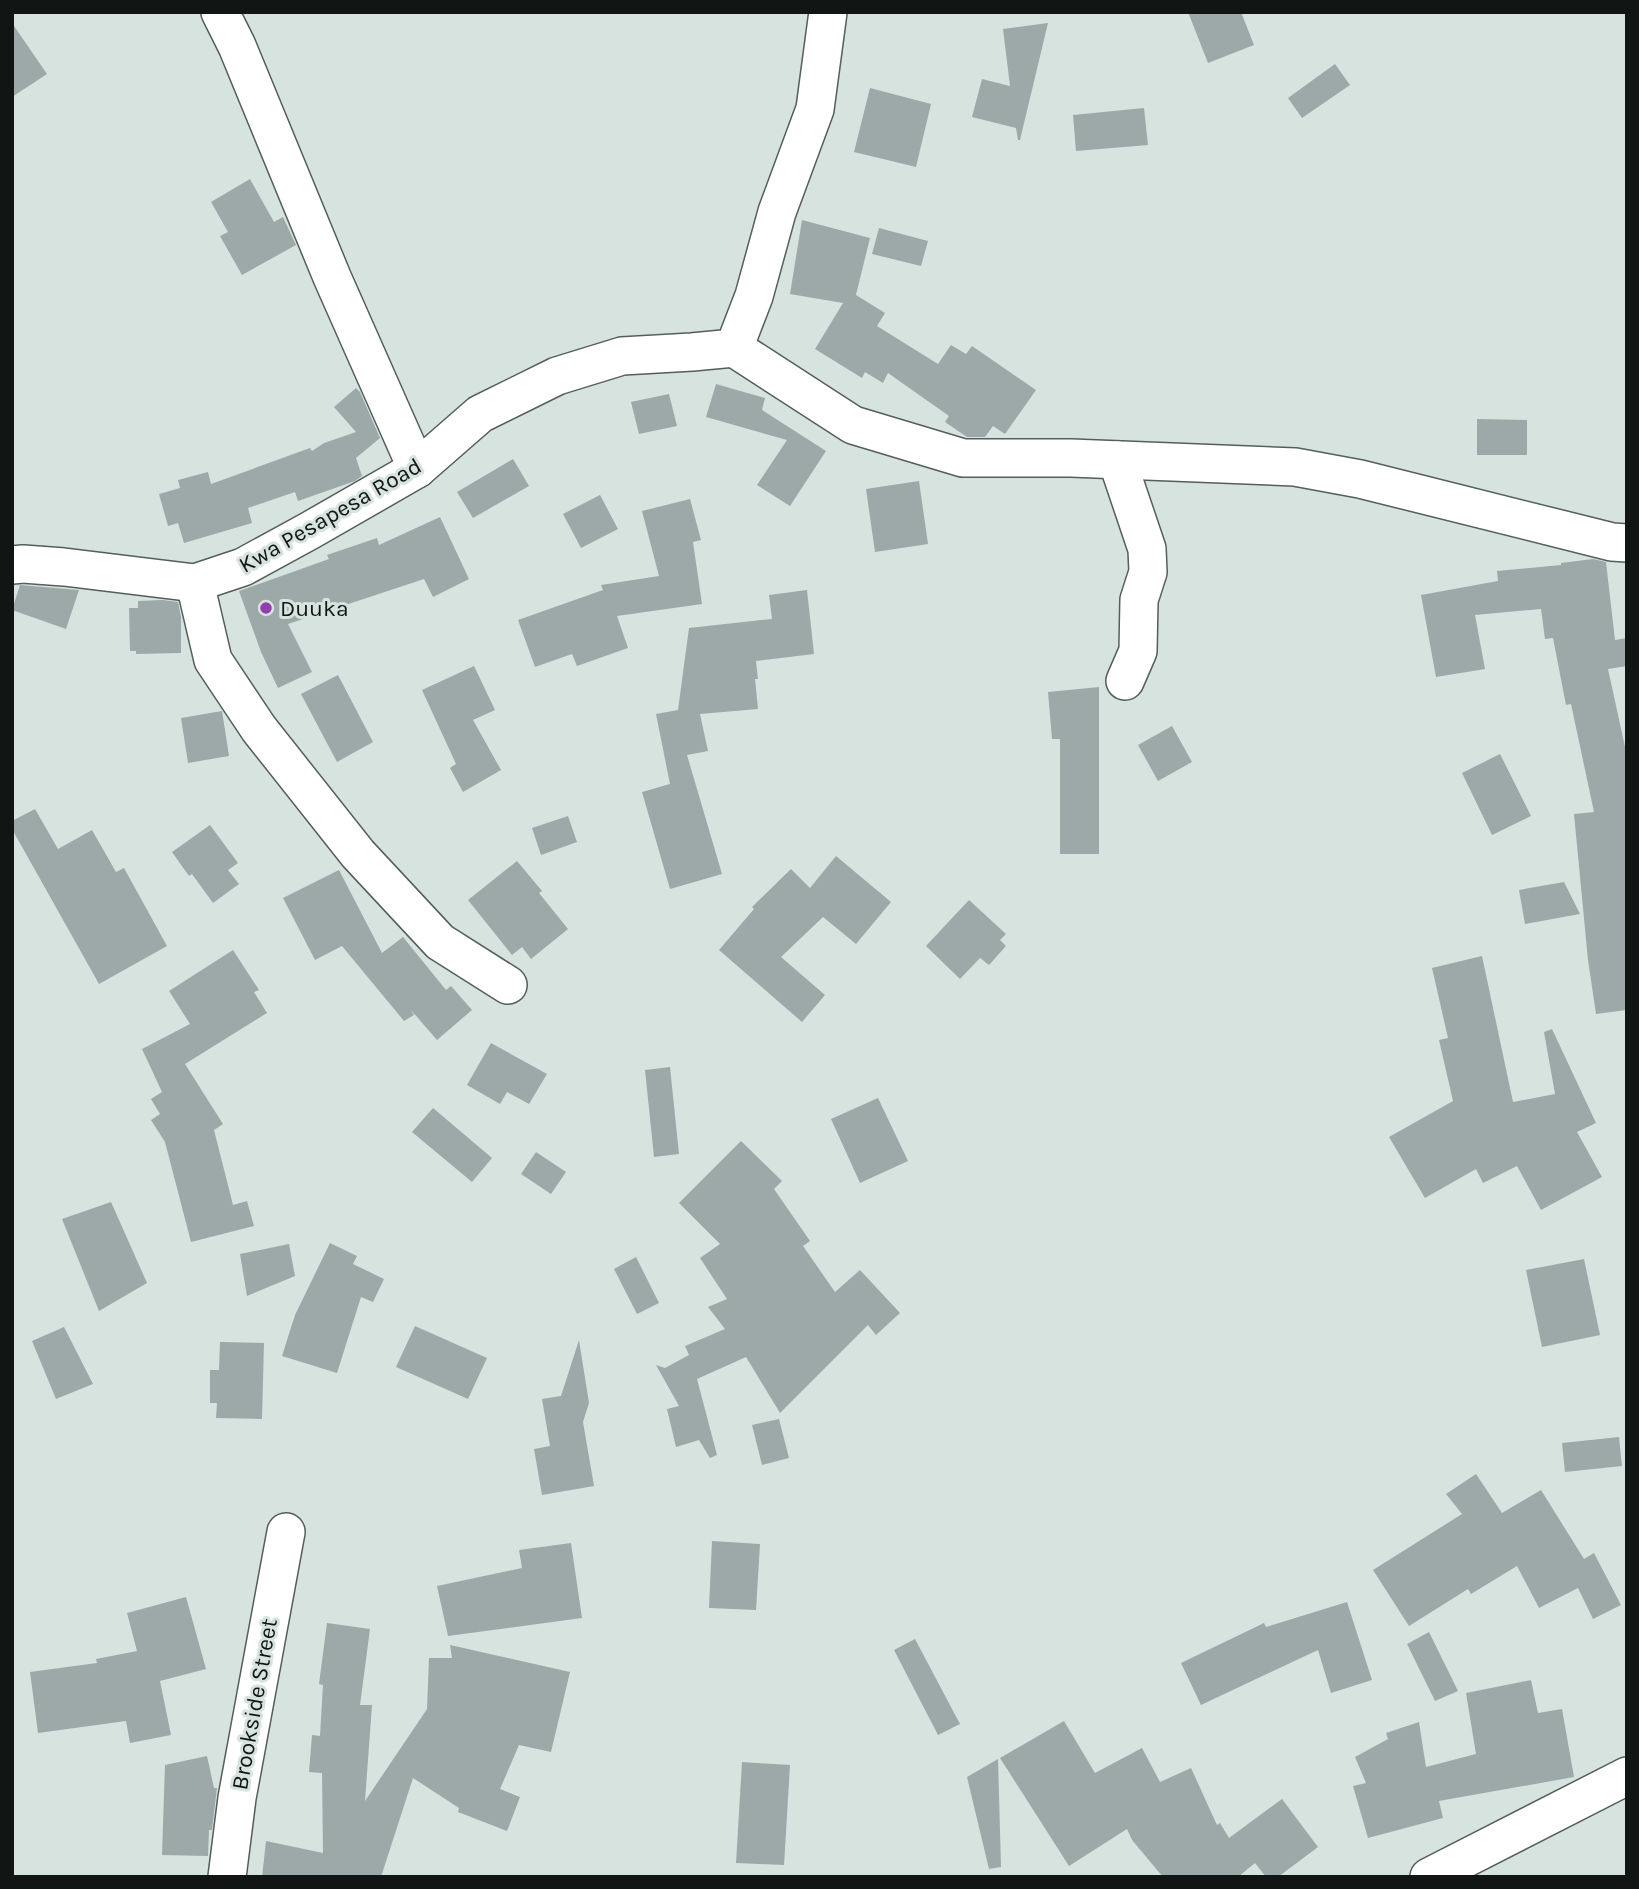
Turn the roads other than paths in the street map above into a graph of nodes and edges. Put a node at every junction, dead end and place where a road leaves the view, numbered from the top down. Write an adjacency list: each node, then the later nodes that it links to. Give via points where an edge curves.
1 (220, 12): 5 (street)
2 (828, 12): 3 (street, via 815,109)
3 (734, 348): 4 (street, via 853,425 939,451 963,458); 5 (street, Kwa Pesapesa Road, via 622,356 557,376 480,414)
4 (1117, 460): 6 (street, via 1295,467); 9 (street, via 1147,549 1148,572 1139,600 1138,651)
5 (417, 469): 8 (street, Kwa Pesapesa Road, via 243,567)
6 (1627, 543)
7 (12, 565): 8 (street, Kwa Pesapesa Road)
8 (195, 583): 10 (street, via 213,660 259,729 358,854 440,942)
9 (1125, 681)
10 (508, 985)
11 (286, 1532): 13 (street, Brookside Street)
12 (1627, 1776): 14 (street)
13 (227, 1877)
14 (1429, 1877)

